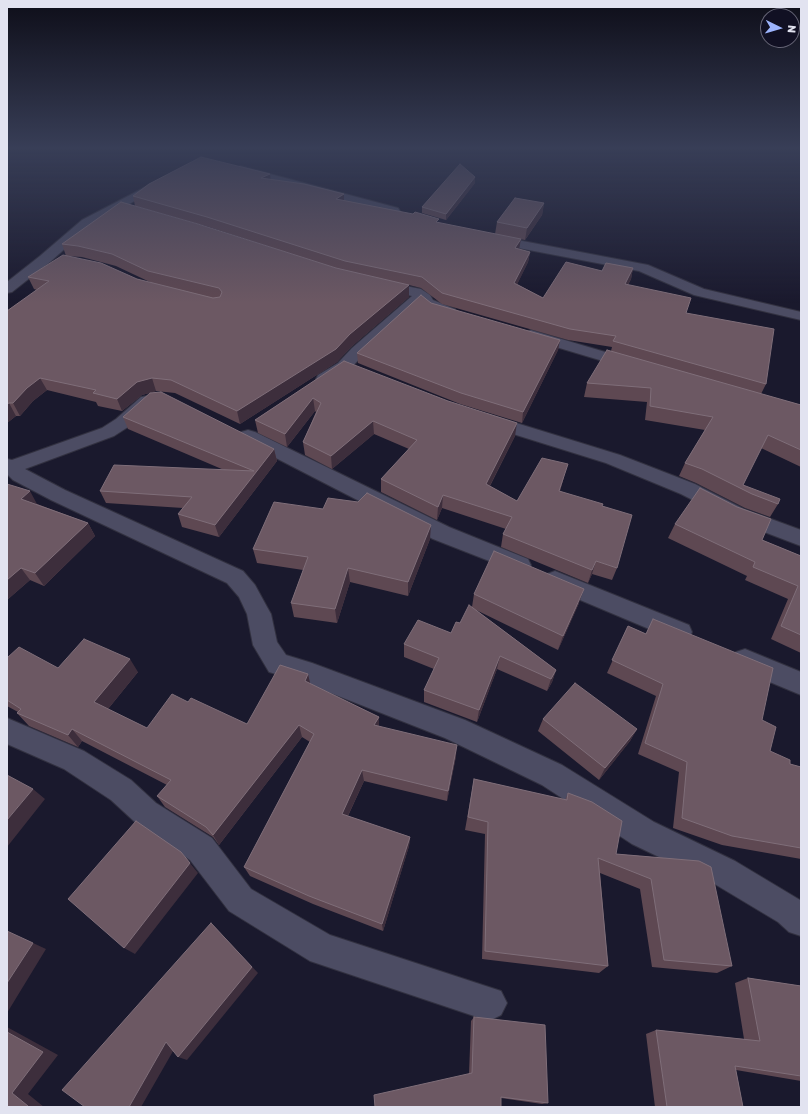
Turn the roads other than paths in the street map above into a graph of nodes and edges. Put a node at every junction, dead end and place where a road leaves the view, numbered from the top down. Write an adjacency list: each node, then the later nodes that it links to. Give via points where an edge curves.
1 (131, 199): 3 (street)
2 (346, 199): 5 (street)
3 (118, 206): 4 (street); 7 (street, via 86,223)
4 (140, 212)
5 (407, 215)
6 (478, 235): 13 (street, via 643,268 699,292)
7 (45, 259): 8 (street); 10 (street)
8 (66, 261)
9 (366, 282): 11 (street)
10 (7, 289)
11 (421, 295): 12 (street, via 436,308); 16 (street, via 358,351 351,369)
12 (466, 316)
13 (801, 316)
14 (520, 332): 15 (street)
15 (647, 368)
16 (312, 387)
17 (163, 398): 20 (street, via 148,400 108,432)
18 (469, 414): 21 (street, via 613,460 688,489 737,514)
19 (242, 428): 22 (street, via 441,533)
20 (9, 466): 26 (street, via 20,475 58,495 235,577 247,591 259,614 265,645 278,664 303,671 455,729 552,775 644,833 724,872)
21 (801, 538)
22 (696, 639)
23 (725, 651): 24 (street)
24 (801, 684)
25 (7, 731): 27 (street, via 74,760 121,790 146,813 201,849 240,900 322,949)
26 (801, 920)
27 (489, 1003)

